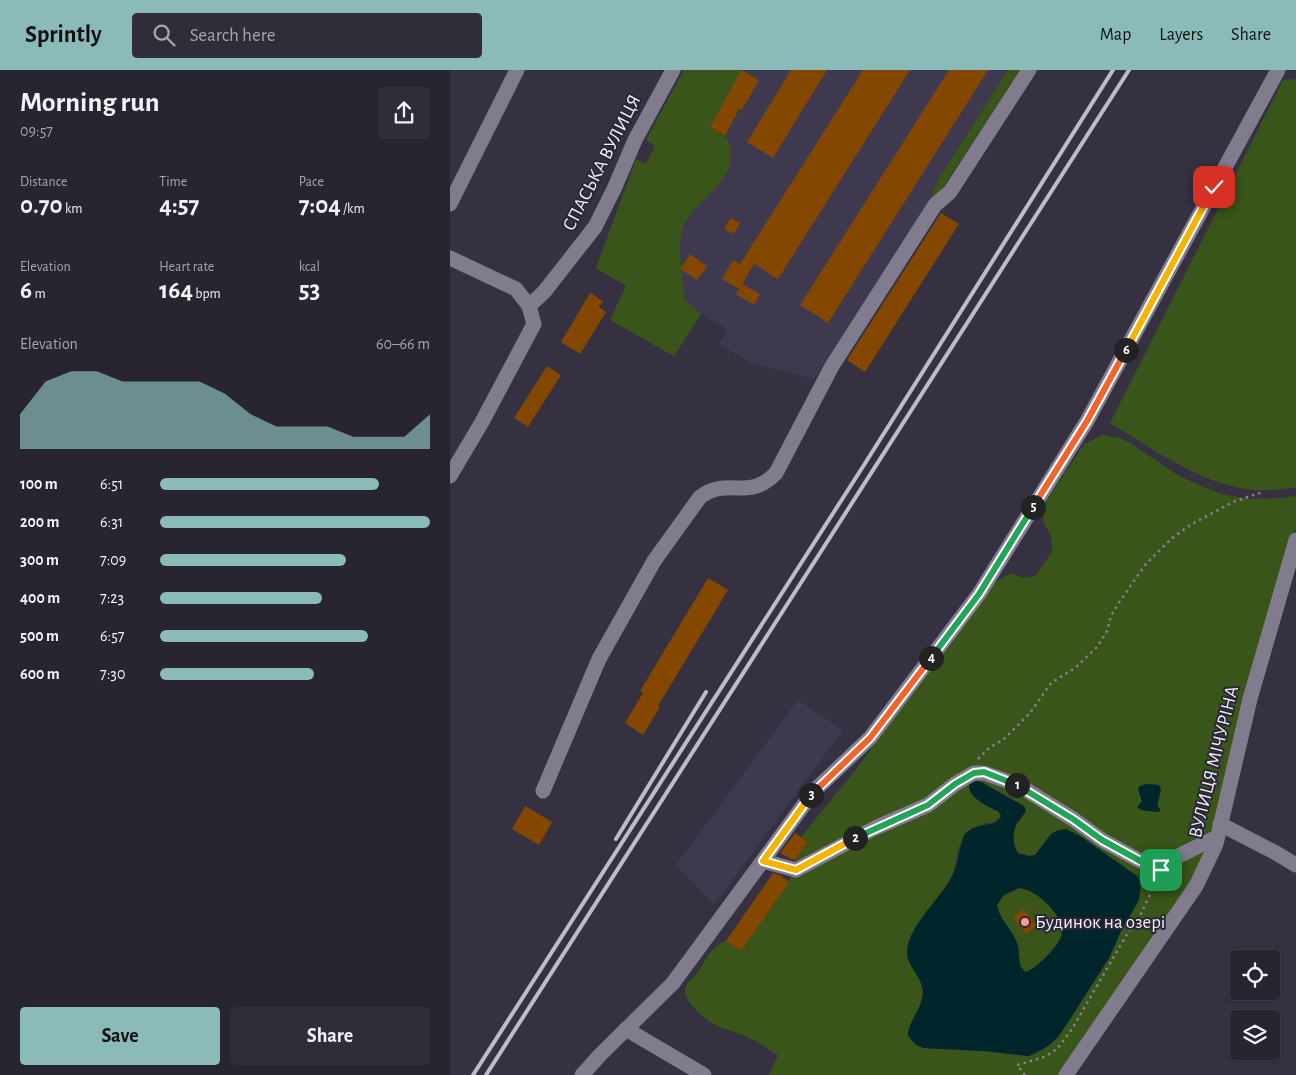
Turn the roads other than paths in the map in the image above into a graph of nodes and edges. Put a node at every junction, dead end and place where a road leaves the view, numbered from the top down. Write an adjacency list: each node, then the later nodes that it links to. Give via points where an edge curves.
1 (517, 70): 5 (street)
2 (673, 70): 7 (street, СПАСЬКА ВУЛИЦЯ, via 635,140 595,227 544,292)
3 (1029, 70): 10 (street, via 950,192 935,204 838,358 776,473 752,488 709,490 700,497 654,561 599,659)
4 (1278, 70): 12 (street, via 1087,421 979,594 870,738 814,791)
5 (450, 204)
6 (450, 258): 7 (street, via 516,289)
7 (529, 306): 8 (street, via 534,324)
8 (450, 476)
9 (1296, 540): 11 (street, ВУЛИЦЯ МІЧУРІНА, via 1250,699)
10 (543, 791)
11 (1219, 831): 12 (street, via 1158,866 1144,863 1018,786 984,772 974,773 928,805 875,828 796,870); 13 (street, via 1276,852); 17 (street, ВУЛИЦЯ МІЧУРІНА, via 1196,886)
12 (763, 861): 14 (street, via 672,983)
13 (1296, 865)
14 (626, 1029): 15 (street); 16 (street)
15 (582, 1075)
16 (704, 1075)
17 (1066, 1075)

